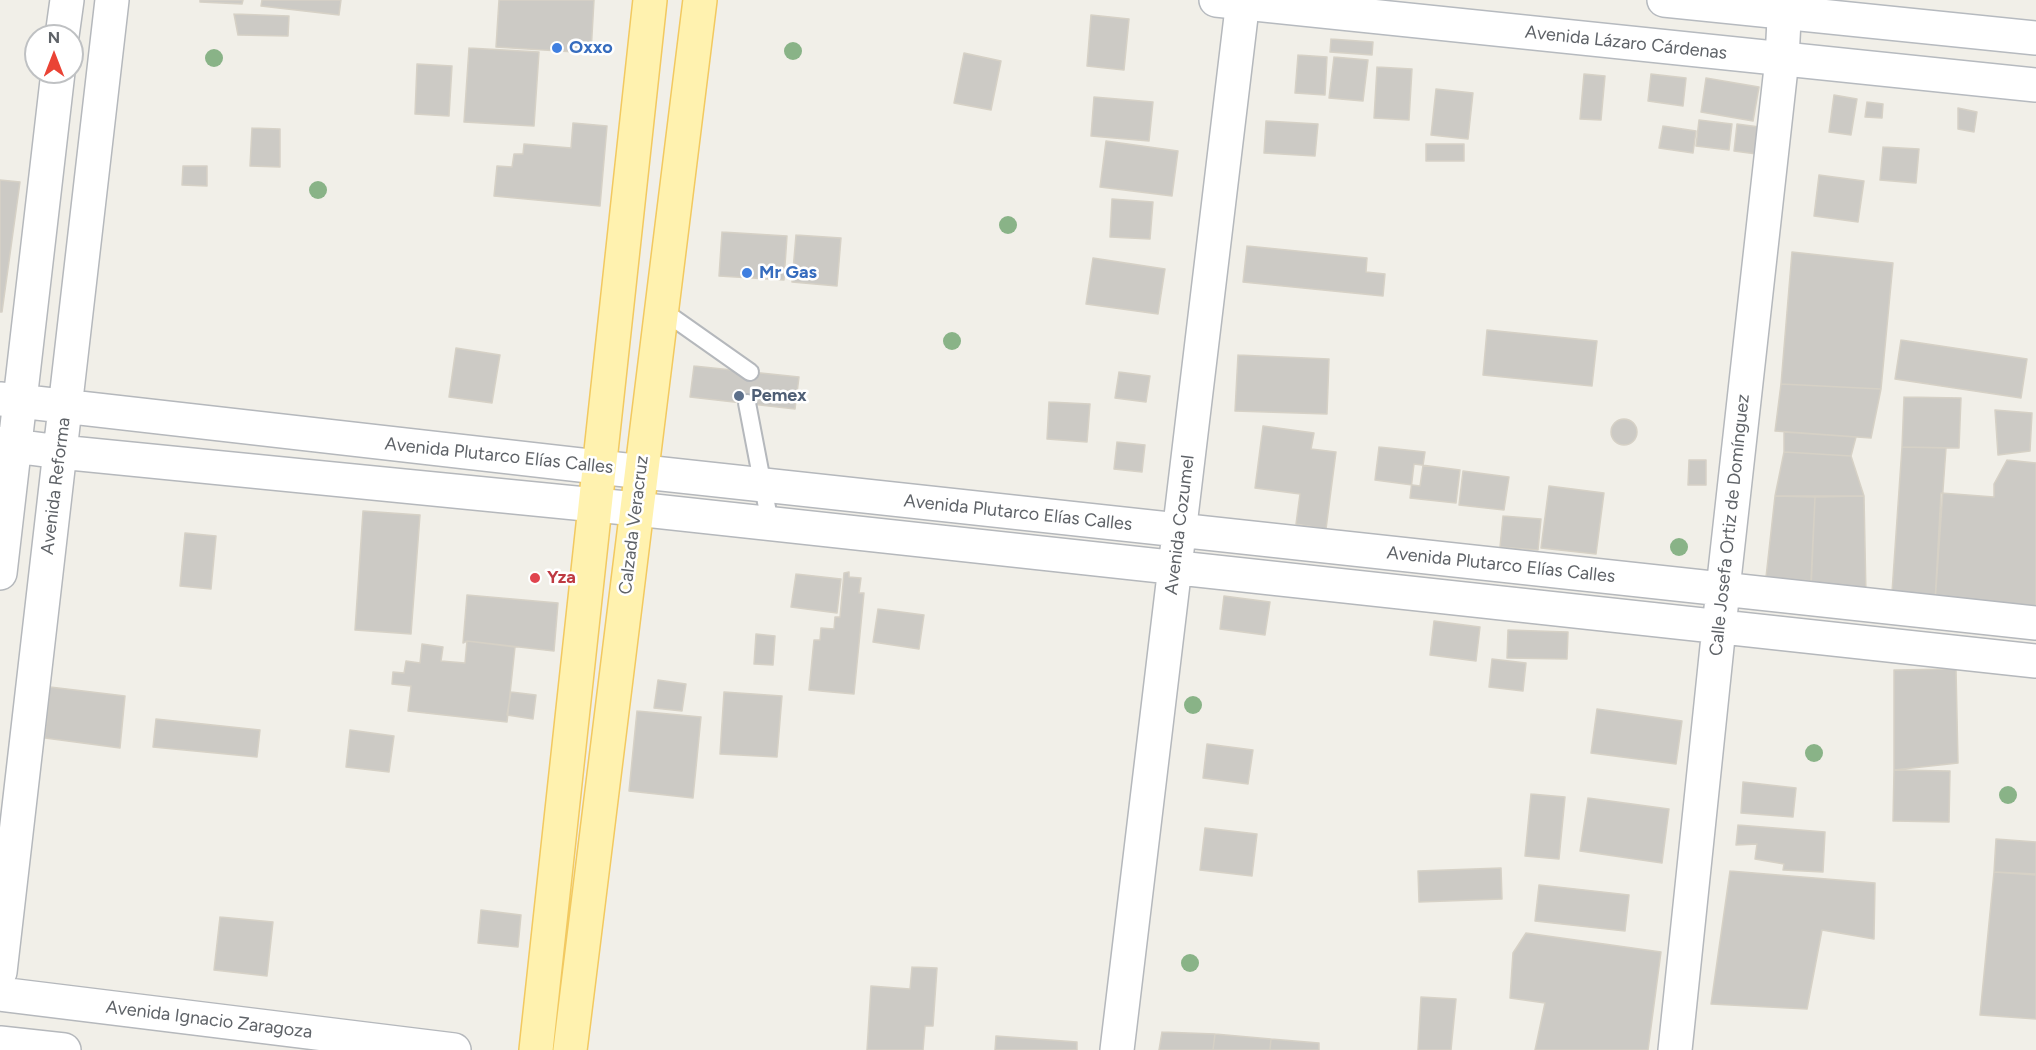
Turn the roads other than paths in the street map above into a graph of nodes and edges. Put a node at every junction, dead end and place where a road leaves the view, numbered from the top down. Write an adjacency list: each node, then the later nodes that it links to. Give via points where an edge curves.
1 (66, 0): 8 (street)
2 (112, 0): 17 (street, Avenida Reforma)
3 (650, 0): 20 (main road)
4 (700, 0): 13 (main road, Calzada Veracruz)
5 (1664, 0): 7 (street)
6 (1234, 1): 10 (street, Avenida Lázaro Cárdenas); 26 (street, Avenida Cozumel)
7 (1784, 6): 9 (street); 10 (street, Calle Josefa Ortiz de Domínguez)
8 (63, 24)
9 (2036, 38)
10 (1782, 59): 12 (street, Avenida Lázaro Cárdenas); 29 (street, Calle Josefa Ortiz de Domínguez)
11 (56, 84): 15 (street)
12 (2036, 86)
13 (662, 310): 14 (lane); 21 (main road, Calzada Veracruz)
14 (750, 372)
15 (10, 400): 17 (street, Avenida Plutarco Elías Calles); 18 (street)
16 (747, 403): 22 (lane)
17 (65, 407): 19 (street, Avenida Reforma); 20 (street, Avenida Plutarco Elías Calles)
18 (7, 445): 19 (street, Avenida Plutarco Elías Calles); 28 (street)
19 (60, 452): 23 (street, Avenida Plutarco Elías Calles); 33 (street, Avenida Reforma)
20 (598, 467): 21 (street, Avenida Plutarco Elías Calles); 23 (main road)
21 (640, 472): 22 (street, Avenida Plutarco Elías Calles); 24 (main road, Calzada Veracruz)
22 (761, 484): 25 (lane); 26 (street, Avenida Plutarco Elías Calles)
23 (594, 505): 24 (street, Avenida Plutarco Elías Calles); 38 (main road)
24 (636, 509): 25 (street, Avenida Plutarco Elías Calles); 39 (main road, Calzada Veracruz)
25 (770, 523): 27 (street, Avenida Plutarco Elías Calles)
26 (1180, 530): 27 (street, Avenida Cozumel); 29 (street, Avenida Plutarco Elías Calles)
27 (1175, 567): 31 (street, Avenida Plutarco Elías Calles); 40 (street, Avenida Cozumel)
28 (0, 573)
29 (1723, 589): 30 (street, Avenida Plutarco Elías Calles); 31 (street, Calle Josefa Ortiz de Domínguez)
30 (2036, 623)
31 (1719, 626): 32 (street, Avenida Plutarco Elías Calles); 41 (street, Calle Josefa Ortiz de Domínguez)
32 (2036, 661)
33 (0, 972)
34 (0, 994): 37 (street, Avenida Ignacio Zaragoza)
35 (0, 1043): 36 (street)
36 (64, 1050)
37 (454, 1050)
38 (536, 1050)
39 (570, 1050)
40 (1118, 1050)
41 (1675, 1050)

